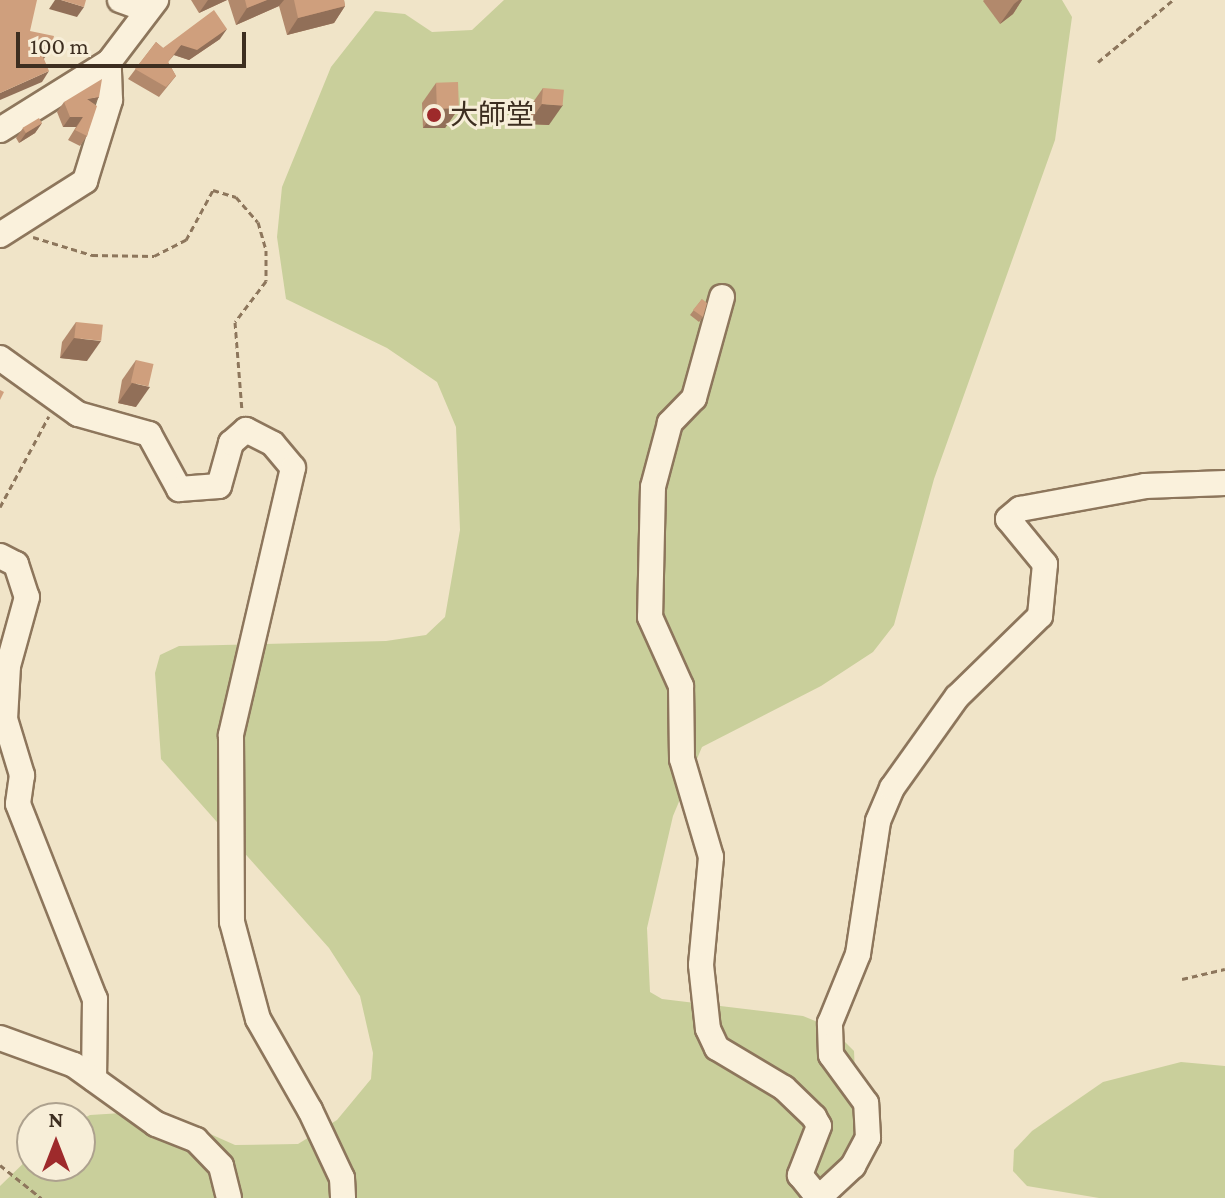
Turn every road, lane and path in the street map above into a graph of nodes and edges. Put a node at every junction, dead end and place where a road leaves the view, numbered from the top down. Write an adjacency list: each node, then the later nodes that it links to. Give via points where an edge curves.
1 (120, 0): 3 (street)
2 (1173, 0): 5 (path)
3 (151, 5): 4 (street, via 128,44)
4 (109, 62): 6 (street); 8 (street, via 112,92 85,181)
5 (1098, 62)
6 (0, 130)
7 (25, 233): 12 (path, via 92,255 154,256 179,248 213,190 236,197 258,222 266,250 266,281 235,322 235,385)
8 (0, 235)
9 (722, 297): 13 (street, via 694,398 670,423 653,487 650,617 681,686 682,759 711,857 701,965 708,1029 717,1048 784,1088 814,1117 819,1126 800,1175 814,1192 824,1193 853,1166 868,1138 866,1103 837,1066 830,1031 858,954 878,821 892,788 957,697 1040,616 1045,564 1008,519 1020,509 1145,486)
10 (0, 358): 11 (street)
11 (55, 402): 12 (street, via 100,424 149,434 173,484 187,491 219,486 231,443); 14 (path)
12 (246, 430): 24 (street, via 289,461 294,485 232,729 233,929 258,1019 310,1110 342,1178)
13 (1225, 483)
14 (0, 507)
15 (0, 556): 16 (street, via 16,564 27,597 8,666 5,719 22,775)
16 (9, 807): 20 (street, via 95,999)
17 (1225, 969): 18 (path)
18 (1182, 979)
19 (0, 1038): 20 (street)
20 (94, 1079): 23 (street, via 212,1154)
21 (0, 1165): 22 (path)
22 (41, 1198)
23 (229, 1198)
24 (343, 1198)

